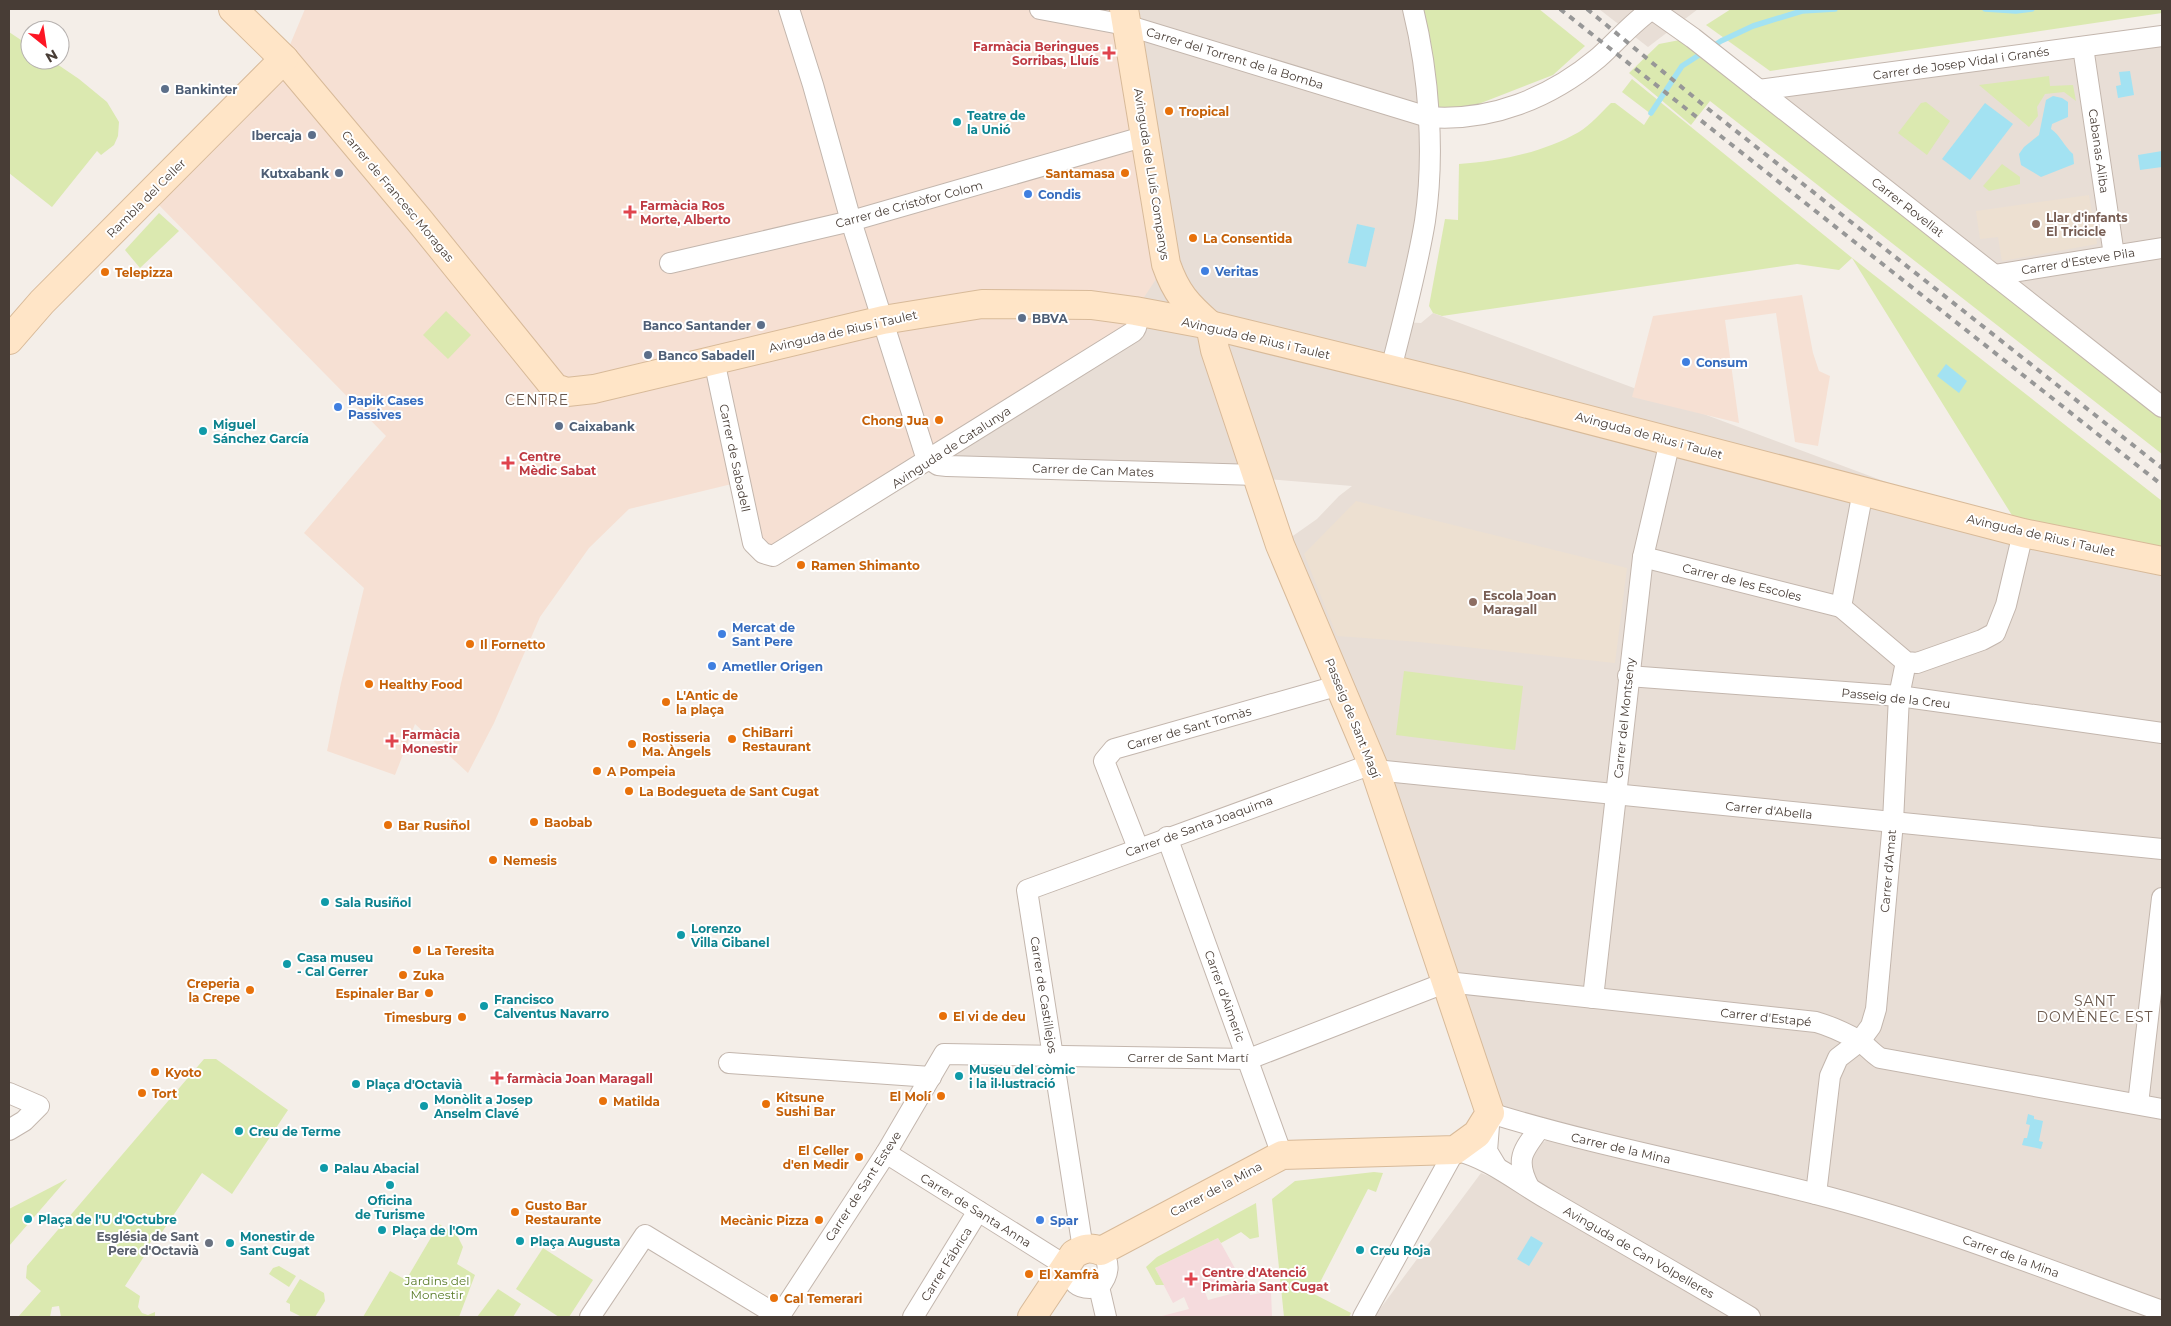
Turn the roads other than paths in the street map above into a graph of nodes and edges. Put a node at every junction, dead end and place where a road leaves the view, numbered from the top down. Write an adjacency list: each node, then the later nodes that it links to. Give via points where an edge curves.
1 (233, 9): 9 (street, Carrer de Francesc Moragas)
2 (789, 9): 13 (street)
3 (1040, 9): 6 (street, Carrer del Torrent de la Bomba)
4 (1413, 9): 11 (street)
5 (1652, 9): 10 (street, Carrer Rovellat); 11 (street, Carrer del Torrent de la Bomba, via 1560,87 1516,106 1480,116)
6 (1125, 17): 11 (street, Carrer del Torrent de la Bomba); 12 (street, Avinguda de Lluís Companys)
7 (2162, 36): 8 (street, Carrer de Josep Vidal i Granés)
8 (2083, 47): 10 (street, Carrer de Josep Vidal i Granés); 15 (street, Cabanas Aliba)
9 (284, 59): 22 (street, Rambla del Celler, via 42,302); 25 (street, Carrer de Francesc Moragas)
10 (1759, 90): 18 (street, Carrer Rovellat)
11 (1428, 117): 24 (street, via 1428,183 1424,221)
12 (1146, 136): 13 (street, Carrer de Cristòfor Colom); 17 (street, Avinguda de Lluís Companys)
13 (851, 220): 16 (street, Carrer de Cristòfor Colom); 20 (street)
14 (2162, 248): 15 (street, Carrer d'Esteve Pila)
15 (2114, 254): 18 (street, Carrer d'Esteve Pila)
16 (670, 263)
17 (1166, 264): 19 (street, via 1165,284); 21 (street, Avinguda de Lluís Companys, via 1183,300)
18 (1994, 275): 26 (street, Carrer Rovellat)
19 (1141, 318): 20 (street, Avinguda de Rius i Taulet, via 1091,305 1009,303 982,304); 21 (street, Avinguda de Rius i Taulet); 28 (street, Avinguda de Catalunya)
20 (883, 320): 23 (street, Avinguda de Rius i Taulet); 28 (street, via 926,457)
21 (1210, 326): 24 (street, Avinguda de Rius i Taulet); 29 (street, Passeig de Sant Magí)
22 (9, 340)
23 (714, 360): 25 (street, Avinguda de Rius i Taulet, via 594,389 567,392); 32 (street, Carrer de Sabadell, via 753,543)
24 (1390, 369): 27 (street, Avinguda de Rius i Taulet)
25 (556, 388)
26 (2162, 407)
27 (1670, 441): 30 (street, Avinguda de Rius i Taulet); 33 (street, Carrer del Montseny)
28 (930, 460): 29 (street, Carrer de Can Mates, via 947,466); 32 (street, Avinguda de Catalunya, via 786,551 773,556)
29 (1257, 475): 38 (street, Passeig de Sant Magí, via 1280,545)
30 (1863, 491): 31 (street, Avinguda de Rius i Taulet); 35 (street)
31 (2023, 533): 34 (street, Avinguda de Rius i Taulet); 36 (street, via 2006,605 1995,633)
32 (763, 553)
33 (1643, 557): 35 (street, Carrer de les Escoles); 37 (street, Carrer del Montseny)
34 (2162, 561)
35 (1841, 606): 36 (street)
36 (1912, 662): 39 (street, Carrer d'Amat)
37 (1628, 676): 39 (street, Passeig de la Creu); 42 (street, Carrer del Montseny)
38 (1340, 685): 41 (street, Passeig de Sant Magí); 45 (street, Carrer de Sant Tomàs, via 1114,749 1104,761)
39 (1907, 697): 40 (street, Passeig de la Creu); 43 (street, Carrer d'Amat)
40 (2162, 733)
41 (1373, 767): 42 (street, Carrer d'Abella); 44 (street, Carrer de Santa Joaquima); 49 (street, Passeig de Sant Magí)
42 (1616, 794): 43 (street, Carrer d'Abella); 50 (street, Carrer del Montseny)
43 (1893, 822): 46 (street, Carrer d'Abella); 51 (street, Carrer d'Amat, via 1876,1009 1871,1026)
44 (1167, 837): 45 (street, Carrer de Santa Joaquima); 54 (street, Carrer d'Aimeric)
45 (1138, 848): 47 (street, Carrer de Santa Joaquima)
46 (2162, 849)
47 (1027, 890): 53 (street, Carrer de Castillejos)
48 (2162, 898): 58 (street)
49 (1447, 982): 50 (street, Carrer d'Estapé); 54 (street, Carrer de Sant Martí); 60 (street, Passeig de Sant Magí)
50 (1593, 998): 51 (street, Carrer d'Estapé, via 1816,1022)
51 (1860, 1041): 58 (street, Carrer d'Estapé, via 1880,1058); 68 (street, via 1838,1058 1830,1076)
52 (944, 1054): 53 (street, Carrer de Sant Martí); 56 (street, Carrer de Sant Esteve)
53 (1054, 1056): 54 (street, Carrer de Sant Martí); 70 (street, Carrer de Castillejos)
54 (1249, 1059): 65 (street, Carrer d'Aimeric)
55 (729, 1063): 56 (street)
56 (931, 1077): 64 (street, Carrer de Sant Esteve)
57 (9, 1093): 62 (street, via 39,1106)
58 (2138, 1104): 59 (street, Carrer d'Estapé)
59 (2162, 1109)
60 (1490, 1113): 61 (street, Carrer de la Mina); 63 (street, via 1477,1134); 66 (street, via 1487,1151)
61 (1540, 1128): 67 (street, via 1522,1156 1521,1172); 68 (street, Carrer de la Mina)
62 (9, 1130)
63 (1455, 1150): 65 (street, Carrer de la Mina); 66 (street, Avinguda de Can Volpelleres); 78 (street)
64 (886, 1153): 69 (street, Carrer de Santa Anna); 74 (street, Carrer de Sant Esteve)
65 (1282, 1155): 70 (street, Carrer de la Mina)
66 (1496, 1166): 67 (street, Avinguda de Can Volpelleres)
67 (1528, 1187): 79 (street, Avinguda de Can Volpelleres)
68 (1816, 1194): 72 (street, Carrer de la Mina, via 1928,1226)
69 (978, 1211): 70 (street, Carrer de Santa Anna); 75 (street, Carrer Fábrica)
70 (1080, 1257): 71 (street, via 1106,1258 1108,1269); 71 (street, via 1069,1274 1075,1284 1087,1290); 76 (street)
71 (1099, 1287): 77 (street)
72 (2162, 1312)
73 (590, 1317): 74 (street, via 645,1235)
74 (780, 1317)
75 (913, 1317)
76 (1032, 1317)
77 (1106, 1317)
78 (1363, 1317)
79 (1750, 1317)

